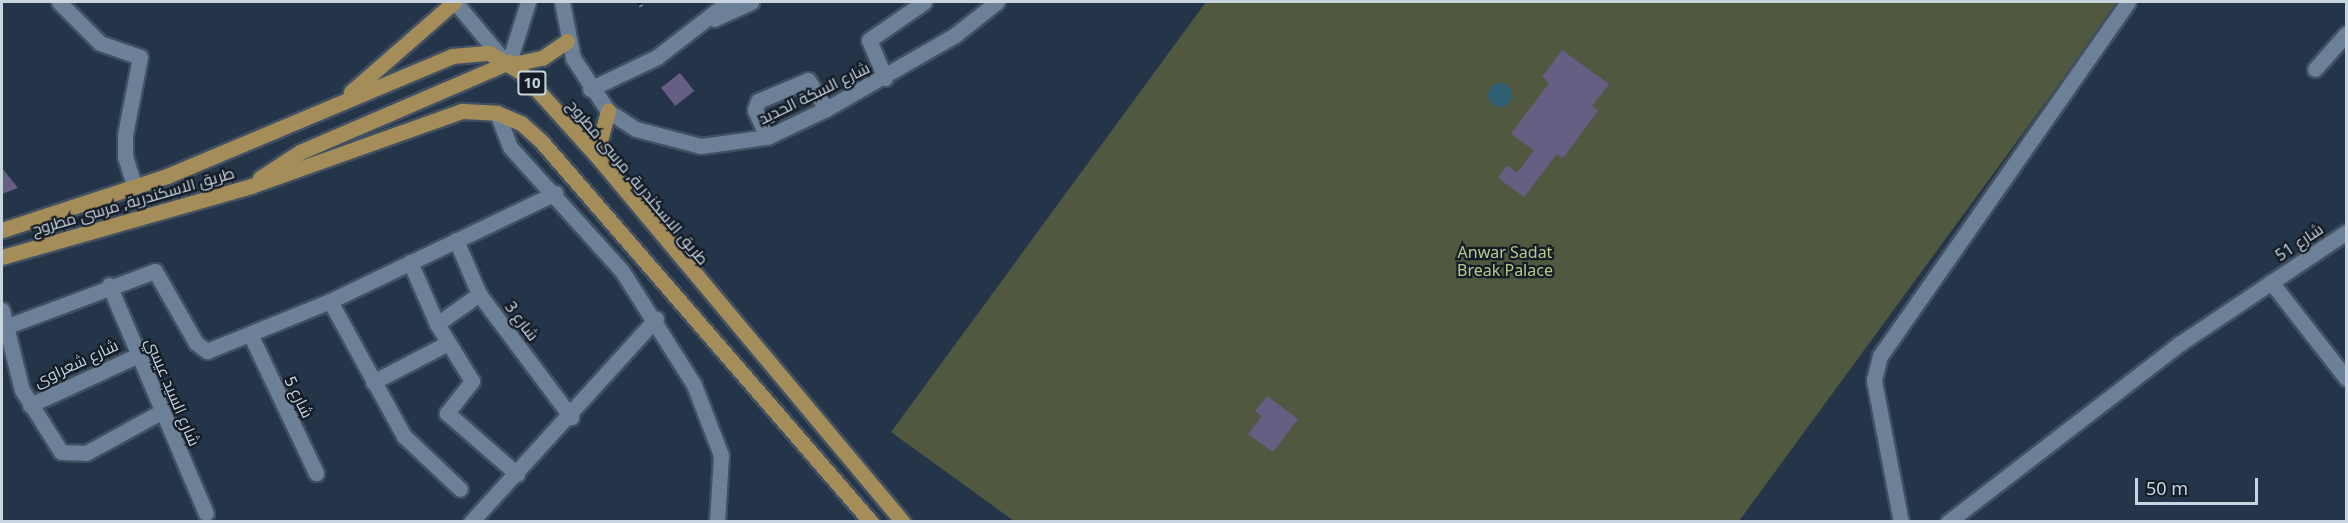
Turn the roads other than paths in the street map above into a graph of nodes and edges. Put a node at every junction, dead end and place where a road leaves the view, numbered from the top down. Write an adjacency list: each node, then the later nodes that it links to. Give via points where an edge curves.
1 (59, 2): 24 (street, via 100,43 140,57 124,156)
2 (455, 2): 13 (street); 17 (main road)
3 (528, 2): 13 (street)
4 (562, 2): 12 (street, شارع السكة الحديد)
5 (728, 2): 10 (street)
6 (751, 2): 10 (street)
7 (924, 2): 15 (street, via 869,40)
8 (997, 2): 15 (street, شارع السكة الحديد)
9 (2128, 2): 55 (street, via 1880,356 1874,380)
10 (694, 27): 16 (street, via 657,57)
11 (2346, 34): 14 (street)
12 (567, 41): 13 (main road, via 542,58); 16 (street, شارع السكة الحديد)
13 (508, 61): 17 (main road, طريق الاسكندرية, مرسى مطروح / 10, via 477,51 452,56); 22 (main road, طريق الاسكندرية, مرسى مطروح / 10); 23 (main road, via 293,155)
14 (2315, 69)
15 (885, 78): 18 (street, شارع السكة الحديد)
16 (590, 89): 19 (street, شارع السكة الحديد)
17 (342, 100): 24 (main road, طريق الاسكندرية, مرسى مطروح / 10)
18 (826, 109): 21 (street, شارع السكة الحديد); 21 (street, via 808,80 758,101 755,110)
19 (608, 111): 21 (street, شارع السكة الحديد, via 646,133 700,146); 22 (main road)
20 (497, 113): 23 (main road, طريق الاسكندرية, مرسى مطروح / 10, via 462,111); 25 (street, via 510,147); 53 (main road, طريق الاسكندرية, مرسى مطروح / 10, via 521,123 541,141)
21 (767, 137)
22 (596, 154): 54 (main road, طريق الاسكندرية, مرسى مطروح / 10)
23 (251, 186): 29 (main road, طريق الاسكندرية, مرسى مطروح / 10)
24 (135, 188): 26 (main road, طريق الاسكندرية, مرسى مطروح / 10)
25 (555, 193): 28 (street); 36 (street)
26 (2, 230)
27 (2346, 232): 31 (street, شارع 51)
28 (456, 240): 30 (street); 33 (street, شارع 3)
29 (2, 256)
30 (410, 262): 34 (street); 37 (street)
31 (2271, 282): 42 (street); 56 (street, شارع 51, via 2179,344)
32 (109, 285): 38 (street); 39 (street, via 155,272 203,350); 41 (street, شارع السيد عيسي)
33 (479, 294): 37 (street); 46 (street, شارع 3)
34 (330, 301): 39 (street); 43 (street)
35 (2, 310): 38 (street)
36 (656, 319): 46 (street); 52 (street, via 717,436 723,477)
37 (437, 324): 40 (street)
38 (5, 327): 44 (street, via 11,360)
39 (251, 336): 47 (street, شارع 5)
40 (448, 343): 43 (street); 48 (street, via 472,381 447,413)
41 (138, 355): 44 (street, شارع شعراوى); 45 (street, شارع السيد عيسي)
42 (2345, 369)
43 (373, 382): 49 (street, via 404,436)
44 (30, 405): 45 (street, via 55,446 69,455 86,453)
45 (161, 412): 50 (street, شارع السيد عيسي)
46 (572, 417): 48 (street)
47 (316, 472)
48 (517, 474): 51 (street)
49 (460, 489)
50 (206, 513)
51 (471, 522)
52 (717, 522)
53 (871, 522)
54 (903, 522)
55 (1901, 522)
56 (1948, 522)

